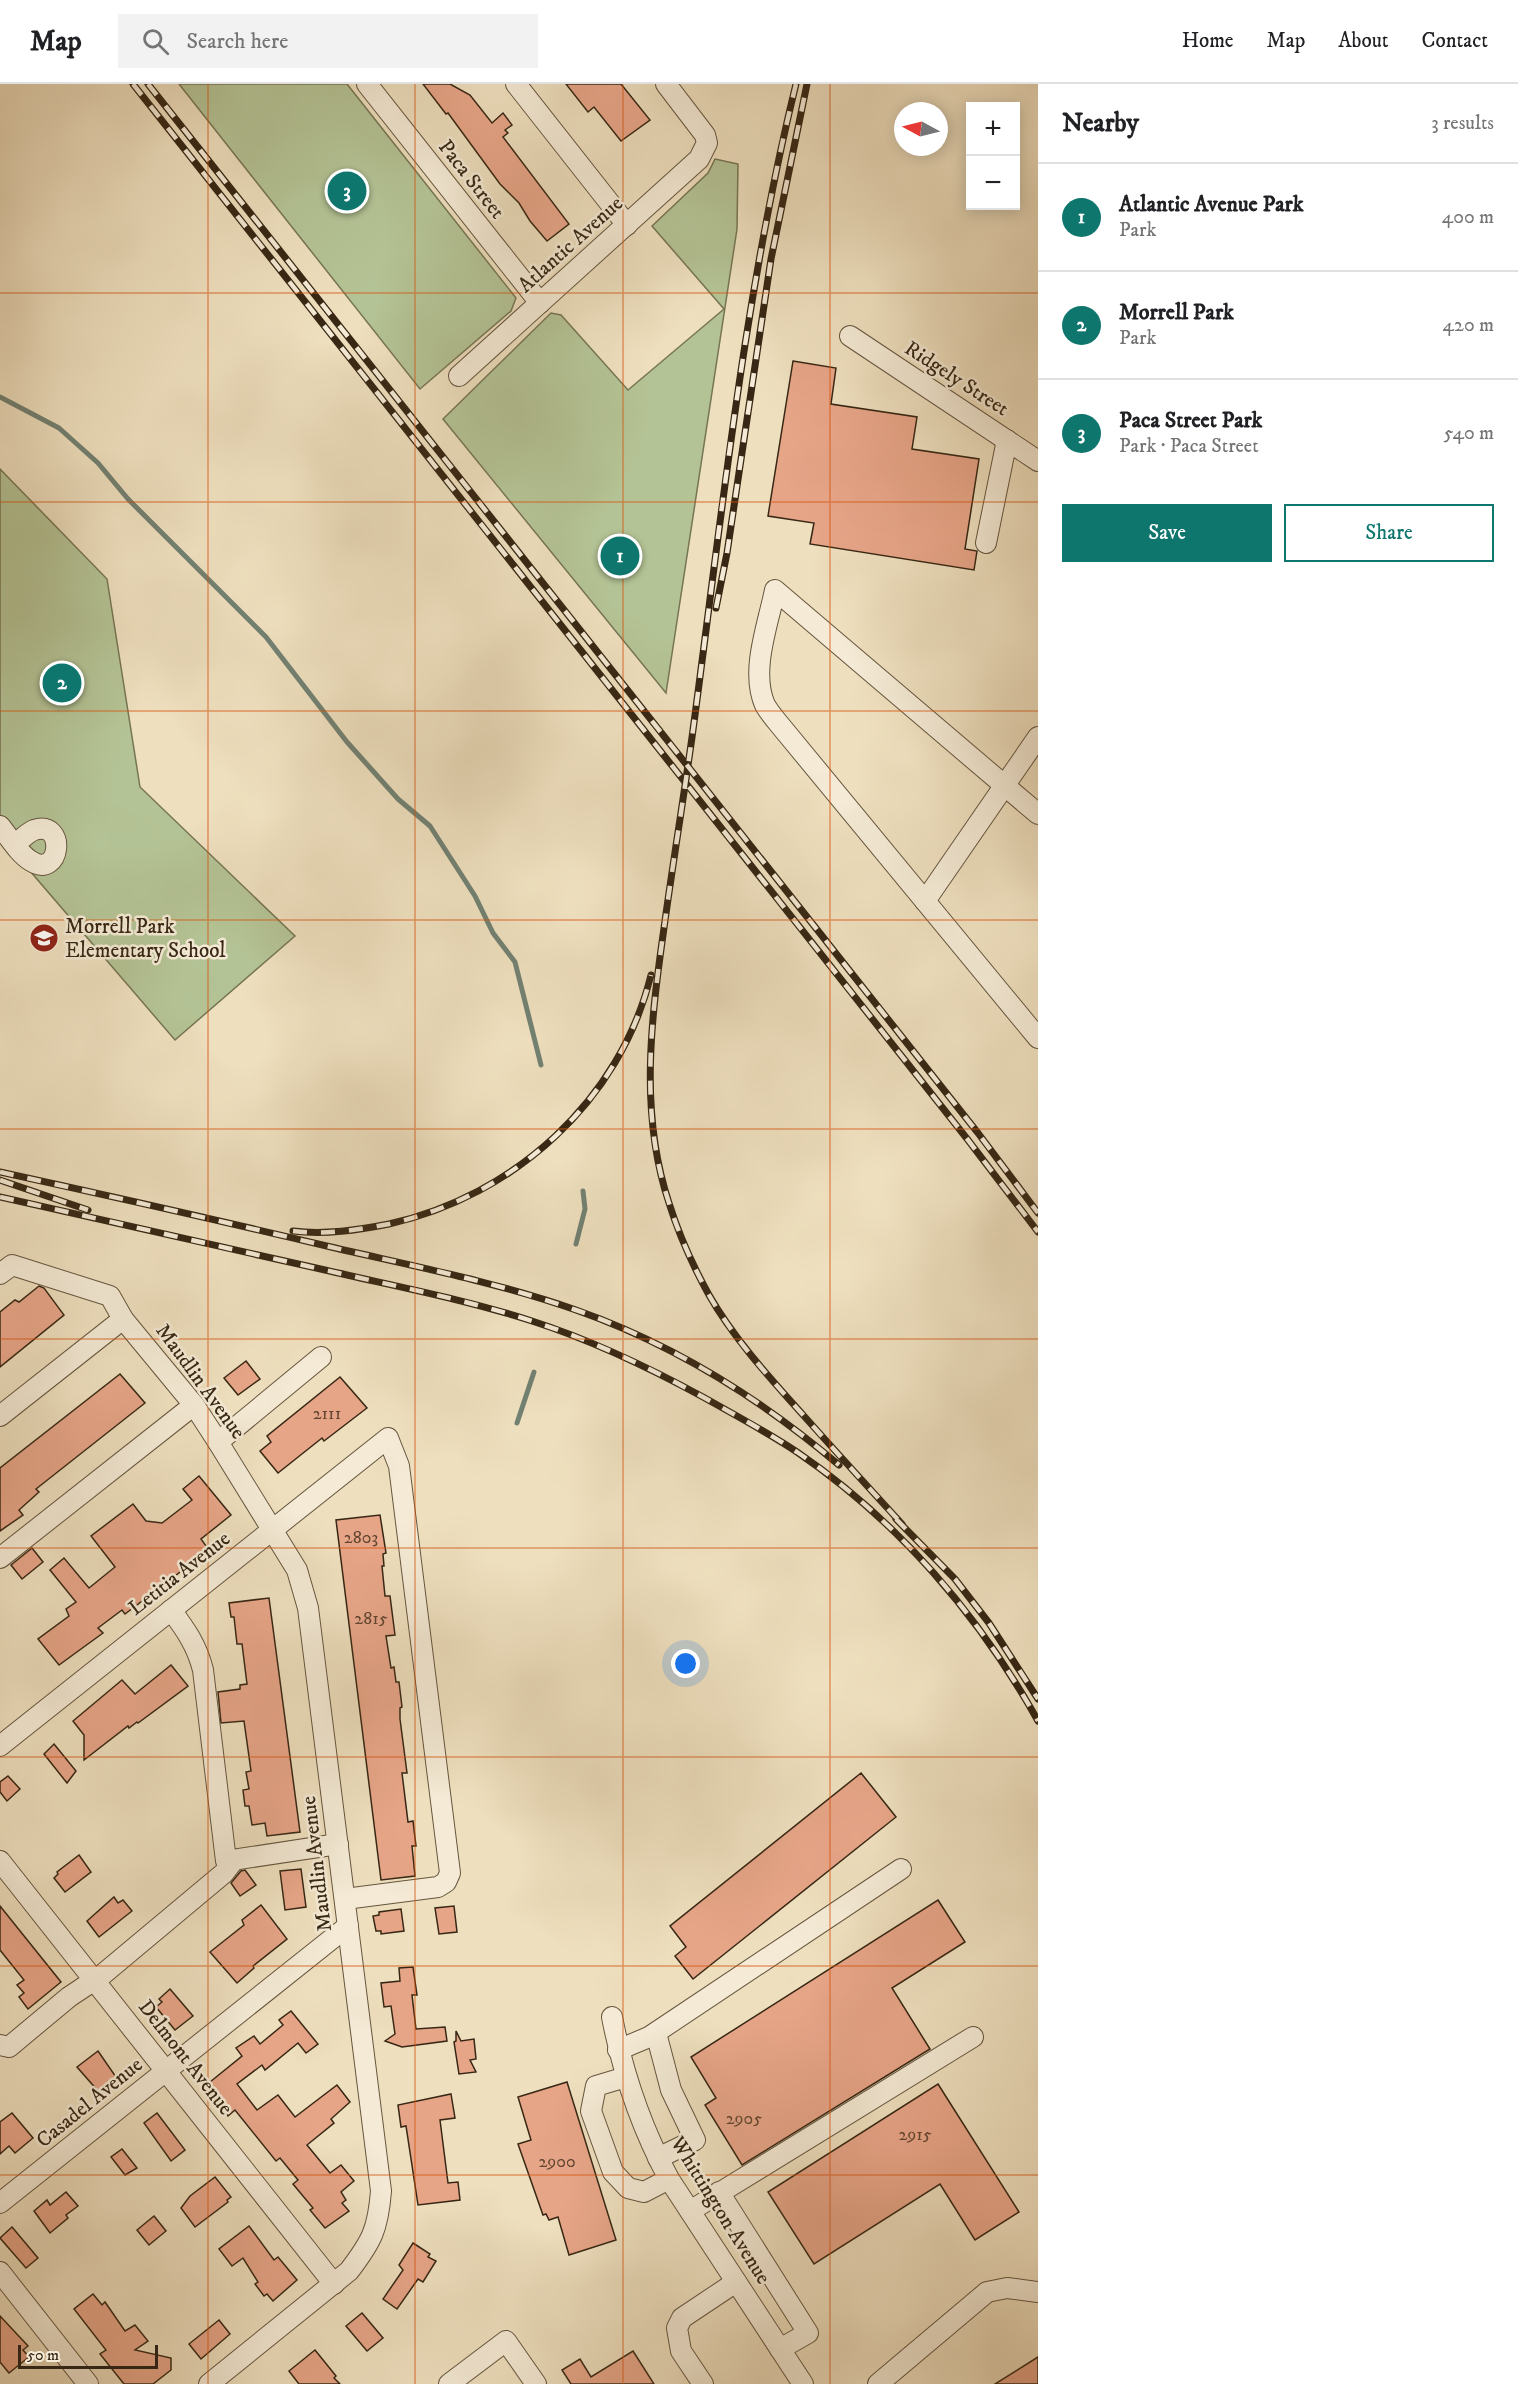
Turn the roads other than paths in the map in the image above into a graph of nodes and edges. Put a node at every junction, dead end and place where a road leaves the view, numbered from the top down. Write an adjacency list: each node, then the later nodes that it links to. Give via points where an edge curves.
1 (367, 84): 5 (street, Paca Street)
2 (516, 84): 4 (street)
3 (666, 84): 4 (street, Atlantic Avenue, via 698,124 707,143 699,159)
4 (627, 225): 5 (street, Atlantic Avenue)
5 (540, 303): 7 (street, Atlantic Avenue)
6 (850, 336): 8 (street, Ridgely Street)
7 (459, 376)
8 (1007, 440): 9 (street, Ridgely Street); 10 (street)
9 (1038, 461)
10 (986, 543)
11 (1038, 738): 12 (street)
12 (1005, 786): 13 (street); 16 (street); 16 (street, via 775,590 760,663 760,688 766,705)
13 (1038, 814)
14 (0, 826): 15 (street)
15 (15, 844)
16 (925, 901): 17 (street)
17 (1038, 1038)
18 (0, 1274): 19 (street, Maudlin Avenue, via 12,1265 110,1296)
19 (123, 1319): 21 (street, Maudlin Avenue); 22 (street)
20 (321, 1357): 23 (street)
21 (194, 1405): 23 (street, Maudlin Avenue); 25 (street)
22 (0, 1416)
23 (218, 1442): 24 (street, Maudlin Avenue)
24 (273, 1529): 26 (street, Letitia Avenue); 28 (street, Maudlin Avenue, via 297,1570 308,1608); 32 (street, Letitia Avenue, via 388,1437 399,1466 450,1873 438,1887)
25 (0, 1558)
26 (171, 1610): 27 (street, Letitia Avenue); 29 (street, via 198,1650 226,1861)
27 (0, 1746)
28 (338, 1844): 29 (street); 32 (street, Maudlin Avenue)
29 (234, 1860): 34 (street, via 224,1873)
30 (0, 1861): 34 (street, Delmont Avenue)
31 (901, 1869): 36 (street)
32 (345, 1899): 33 (street, Maudlin Avenue)
33 (348, 1926): 40 (street, Casadel Avenue); 51 (street, Maudlin Avenue, via 381,2191 375,2230 349,2271)
34 (94, 1980): 38 (street, via 9,2046); 40 (street, Delmont Avenue)
35 (612, 2017): 39 (street, Whittington Avenue)
36 (656, 2033): 39 (street); 42 (street, via 671,2090 695,2140)
37 (973, 2037): 44 (street)
38 (0, 2044)
39 (618, 2050): 41 (street, Whittington Avenue)
40 (166, 2071): 45 (street, Casadel Avenue); 51 (street, Delmont Avenue)
41 (626, 2078): 42 (street, Whittington Avenue); 43 (street, via 596,2086 591,2111 613,2172 628,2188 644,2192)
42 (658, 2158): 43 (street, Whittington Avenue)
43 (669, 2179): 46 (street, Whittington Avenue)
44 (719, 2193): 46 (street); 47 (street)
45 (0, 2203)
46 (690, 2211): 48 (street, Whittington Avenue)
47 (740, 2225): 48 (street); 49 (street)
48 (711, 2243): 52 (street, Whittington Avenue)
49 (768, 2270): 52 (street); 54 (street, via 808,2333)
50 (0, 2272): 55 (street)
51 (334, 2284): 56 (street, Maudlin Avenue)
52 (739, 2286): 54 (street, Whittington Avenue); 59 (street, via 682,2318 677,2328 681,2351)
53 (1038, 2292): 61 (street, via 1007,2288 987,2292)
54 (780, 2349): 60 (street, Whittington Avenue)
55 (88, 2384)
56 (209, 2384)
57 (449, 2384): 58 (street, via 506,2341)
58 (536, 2384)
59 (703, 2384)
60 (803, 2384)
61 (878, 2384)

